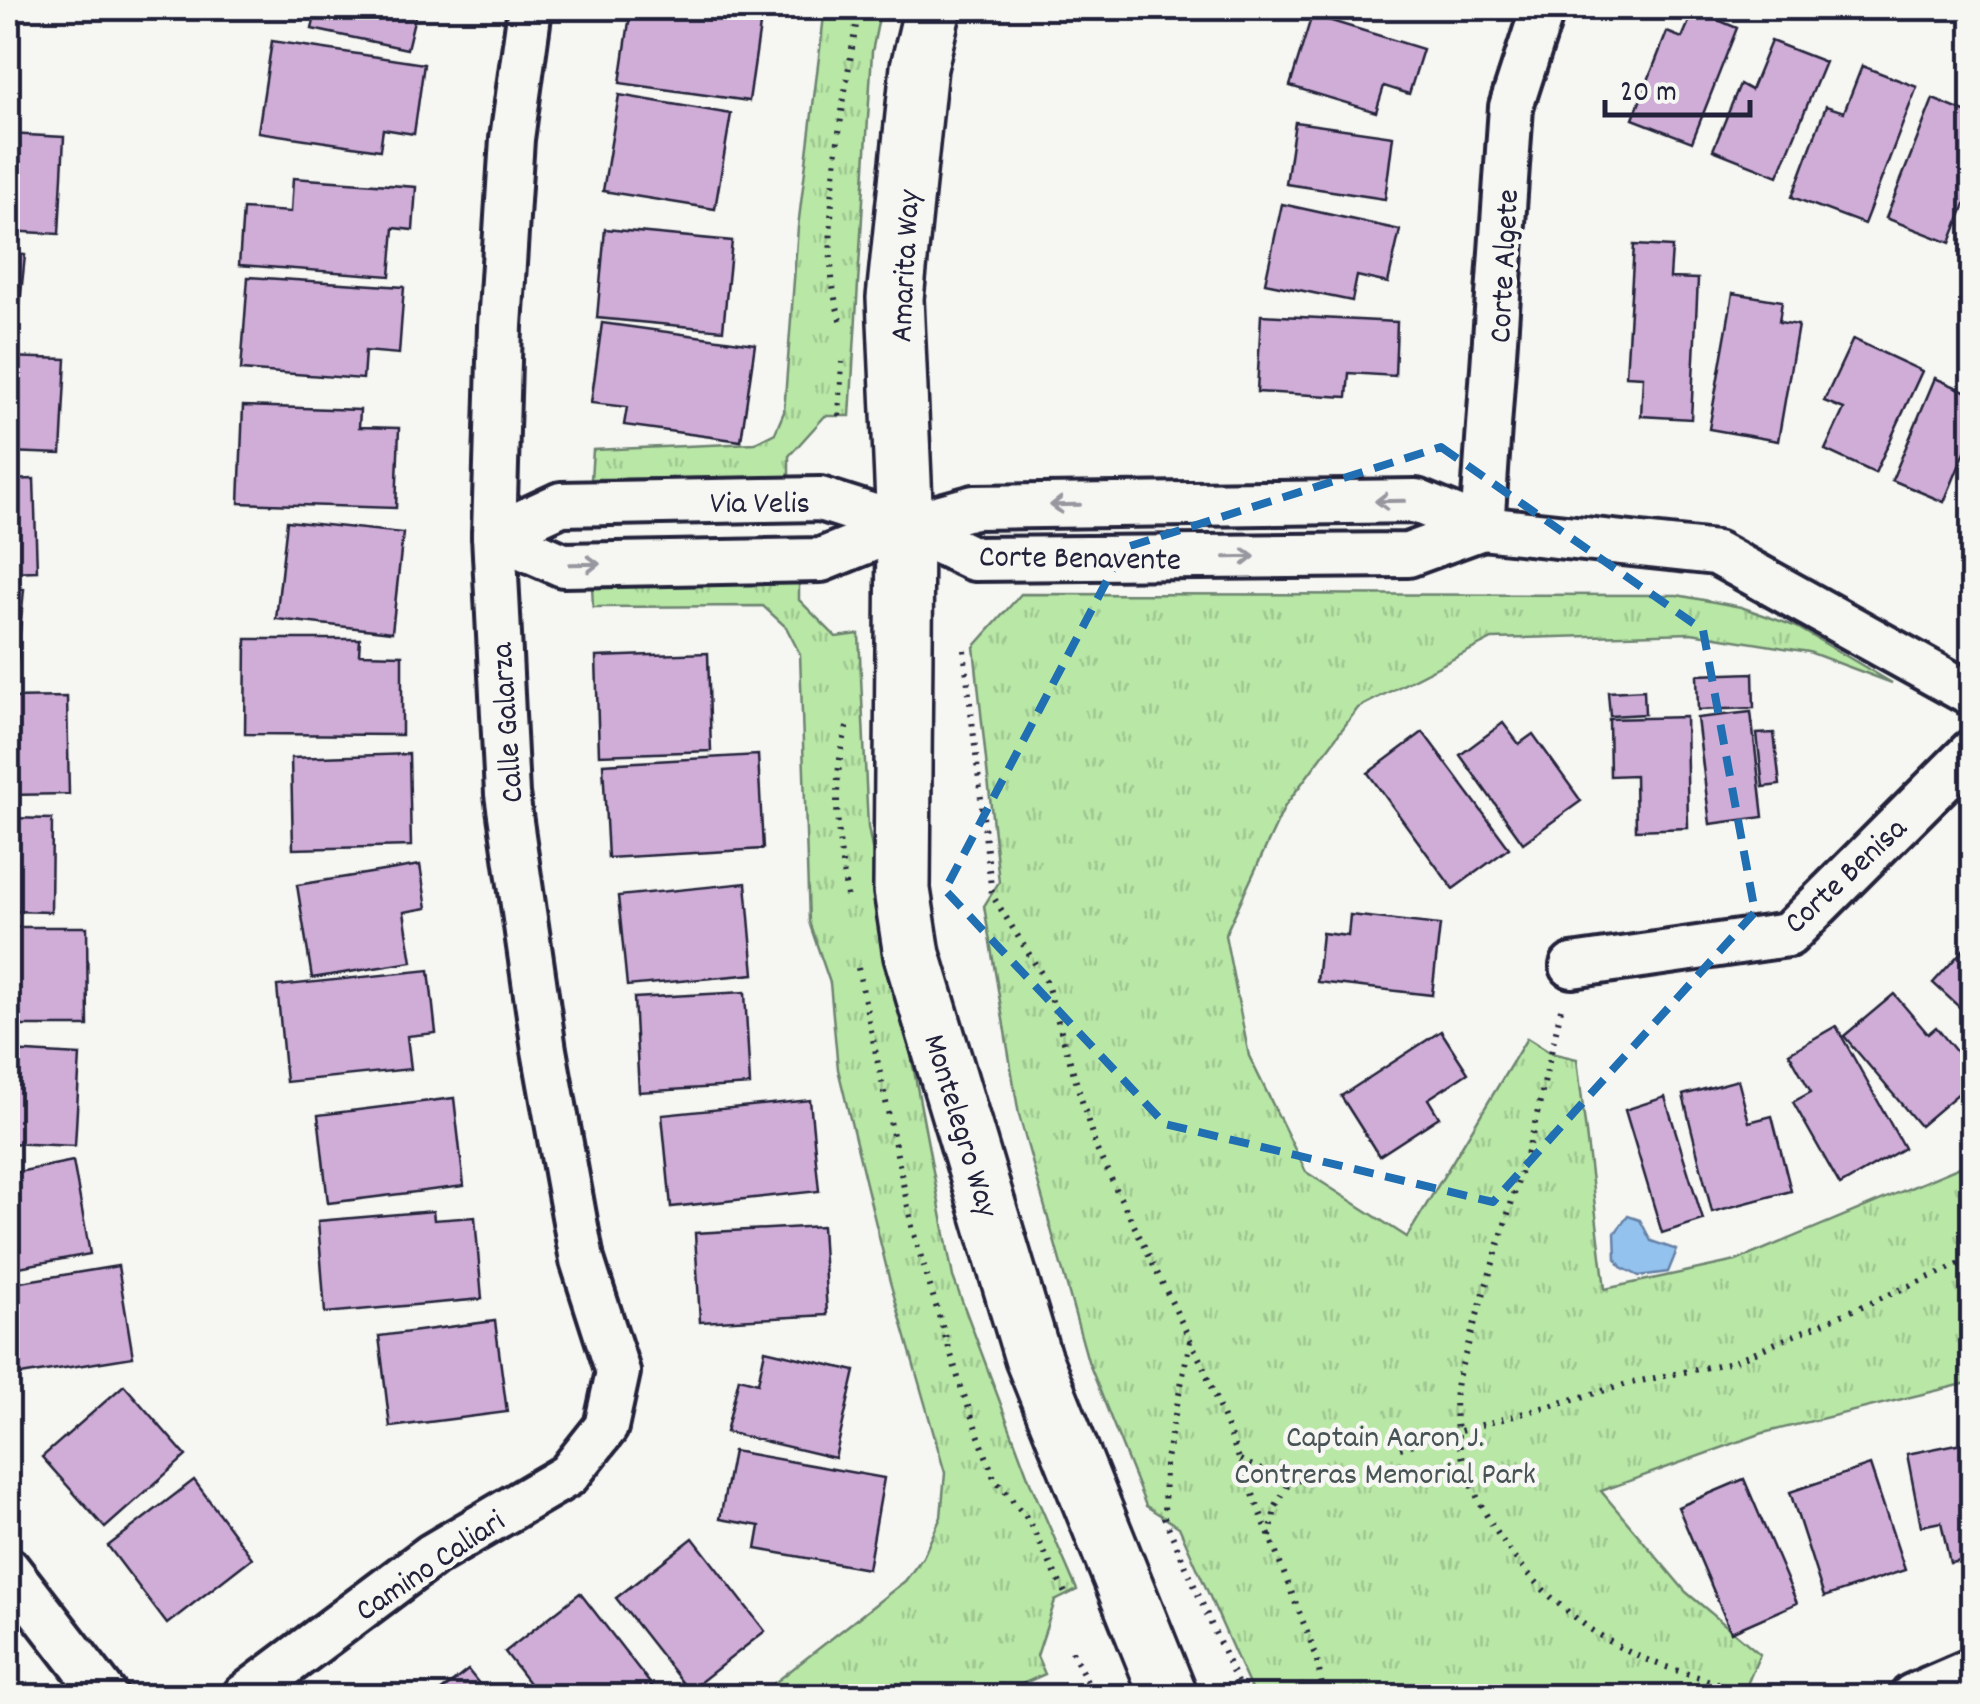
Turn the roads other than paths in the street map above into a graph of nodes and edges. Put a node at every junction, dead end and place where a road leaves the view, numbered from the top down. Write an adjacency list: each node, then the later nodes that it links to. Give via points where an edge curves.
1 (530, 8): 6 (street, Calle Galarza, via 512,139)
2 (934, 8): 4 (street, Amarita Way, via 919,67 895,298)
3 (1542, 8): 5 (street, Corte Algete, via 1511,107)
4 (905, 526): 5 (street, Corte Benavente, via 979,506 1416,501); 6 (street, Via Velis, via 820,499 561,504); 6 (street, Via Velis, one-way to 4, via 563,564 821,560); 13 (street, Montelegro Way, via 902,890 912,955 1033,1358)
5 (1482, 528): 7 (street, Corte Benavente, via 1716,553)
6 (494, 534): 10 (street, Calle Galarza, via 508,794 544,1050 582,1260 618,1372)
7 (1972, 695)
8 (1972, 751): 9 (street, Corte Benisa, via 1788,935)
9 (1572, 966)
10 (606, 1427): 15 (street, Camino Caliari, via 568,1475 432,1555)
11 (8, 1569): 14 (street)
12 (1972, 1670): 16 (street)
13 (1152, 1692)
14 (106, 1696)
15 (244, 1696)
16 (1912, 1696)

